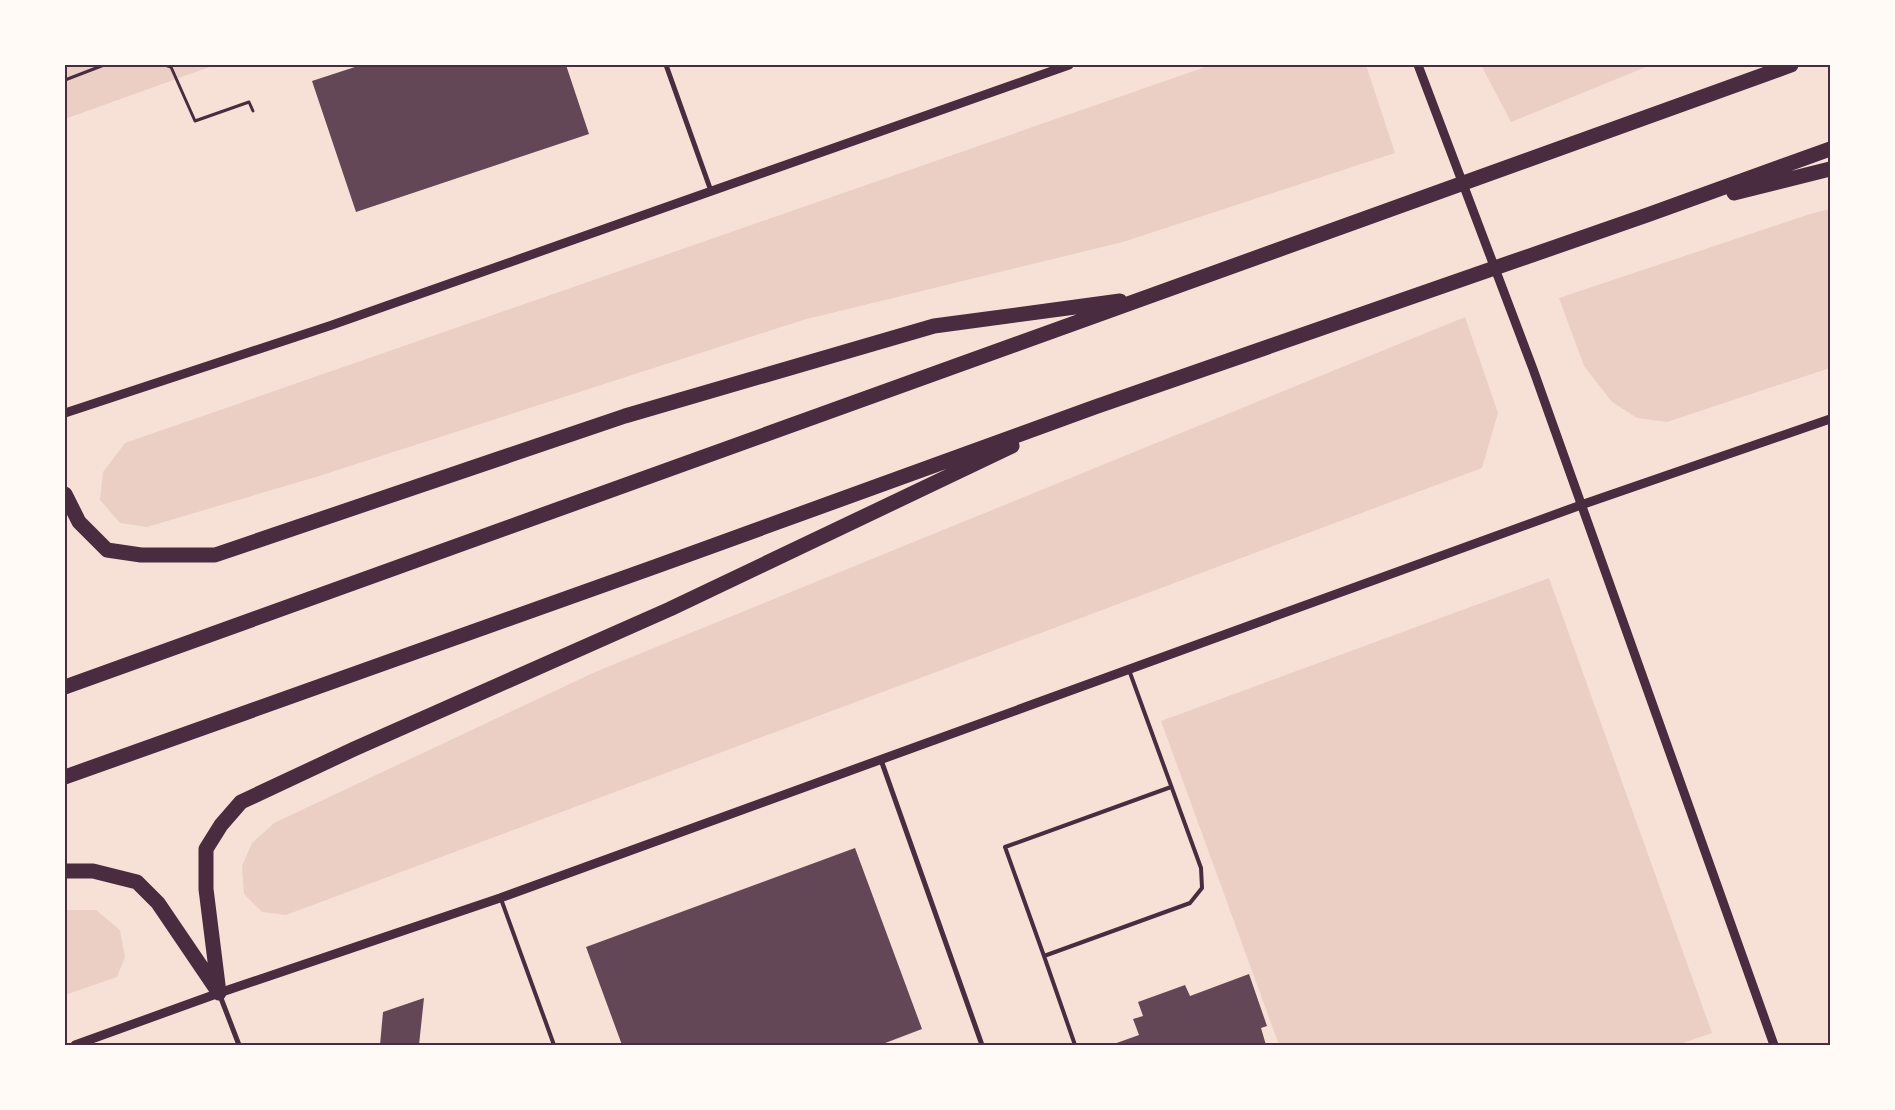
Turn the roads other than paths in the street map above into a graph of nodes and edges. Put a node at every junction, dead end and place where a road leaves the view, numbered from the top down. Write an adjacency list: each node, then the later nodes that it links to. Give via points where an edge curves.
1 (666, 65): 9 (street)
2 (1068, 65): 9 (street)
3 (1418, 65): 16 (street)
4 (1776, 65): 6 (highway)
5 (1791, 65): 6 (highway)
6 (1690, 101): 11 (highway)
7 (1830, 149): 10 (highway)
8 (1830, 169): 10 (highway)
9 (711, 191): 13 (street, via 341,322)
10 (1650, 214): 12 (highway)
11 (1151, 297): 15 (highway, via 934,326 625,416 215,555 107,550 79,522); 18 (highway)
12 (1094, 407): 20 (highway); 25 (highway, via 670,608 241,802 206,849 206,890)
13 (65, 413)
14 (1830, 419): 16 (street)
15 (65, 494)
16 (1581, 505): 17 (street); 31 (street)
17 (1130, 670): 19 (street); 21 (lane)
18 (65, 687)
19 (881, 760): 23 (street); 26 (street)
20 (65, 777)
21 (1171, 787): 24 (lane, via 1201,868 1202,888 1190,903); 24 (lane, via 1005,847)
22 (65, 871): 25 (highway, via 93,871 137,882 158,903)
23 (500, 898): 25 (street); 29 (lane)
24 (1044, 956): 30 (lane)
25 (219, 993): 27 (street); 28 (street)
26 (980, 1044)
27 (75, 1045)
28 (239, 1045)
29 (554, 1045)
30 (1075, 1045)
31 (1774, 1045)

